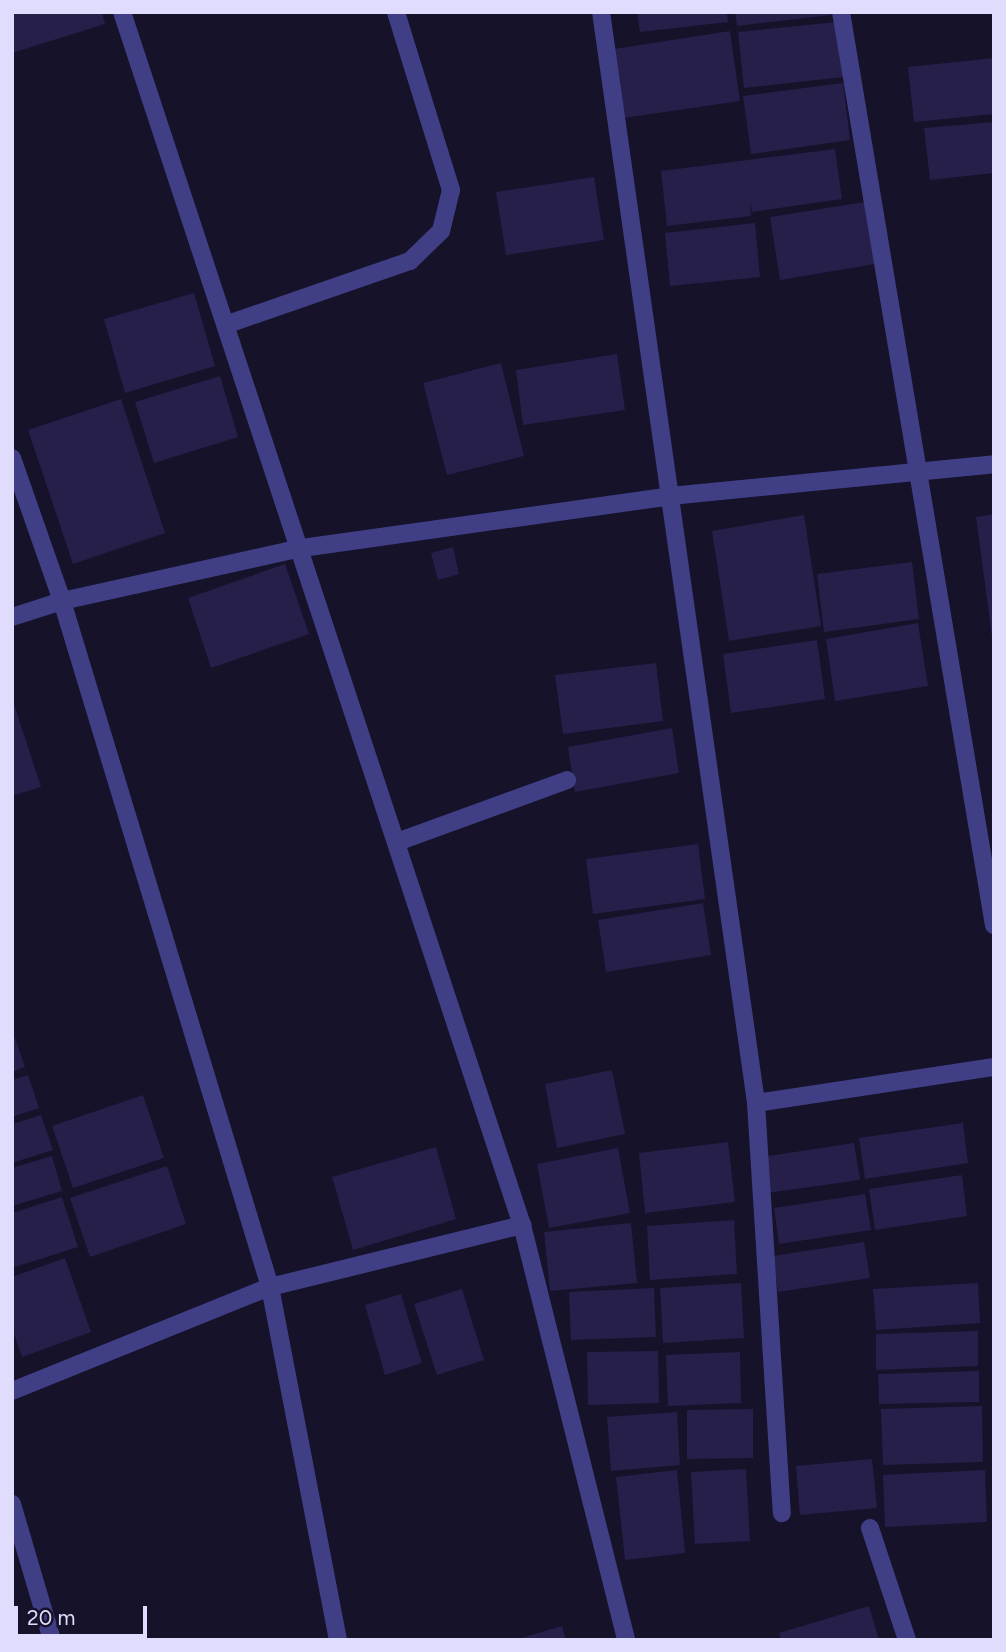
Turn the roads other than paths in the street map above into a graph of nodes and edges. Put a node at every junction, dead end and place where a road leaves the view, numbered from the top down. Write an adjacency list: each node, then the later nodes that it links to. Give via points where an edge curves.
1 (122, 12): 5 (street)
2 (396, 12): 5 (street, via 451,190 441,231 410,261)
3 (601, 12): 9 (street)
4 (841, 12): 8 (street)
5 (228, 324): 10 (street)
6 (12, 458): 11 (street)
7 (994, 464): 8 (street)
8 (916, 473): 9 (street); 15 (street)
9 (670, 496): 10 (street); 17 (street)
10 (302, 548): 11 (street); 14 (street)
11 (62, 600): 12 (street); 19 (street)
12 (12, 617)
13 (567, 780): 14 (street)
14 (397, 842): 18 (street)
15 (994, 925)
16 (994, 1067): 17 (street)
17 (756, 1103): 22 (street)
18 (522, 1225): 19 (street); 26 (street)
19 (270, 1287): 20 (street); 25 (street)
20 (12, 1391)
21 (12, 1504): 24 (street)
22 (782, 1513)
23 (870, 1528): 27 (street)
24 (52, 1640)
25 (338, 1640)
26 (626, 1640)
27 (907, 1640)

